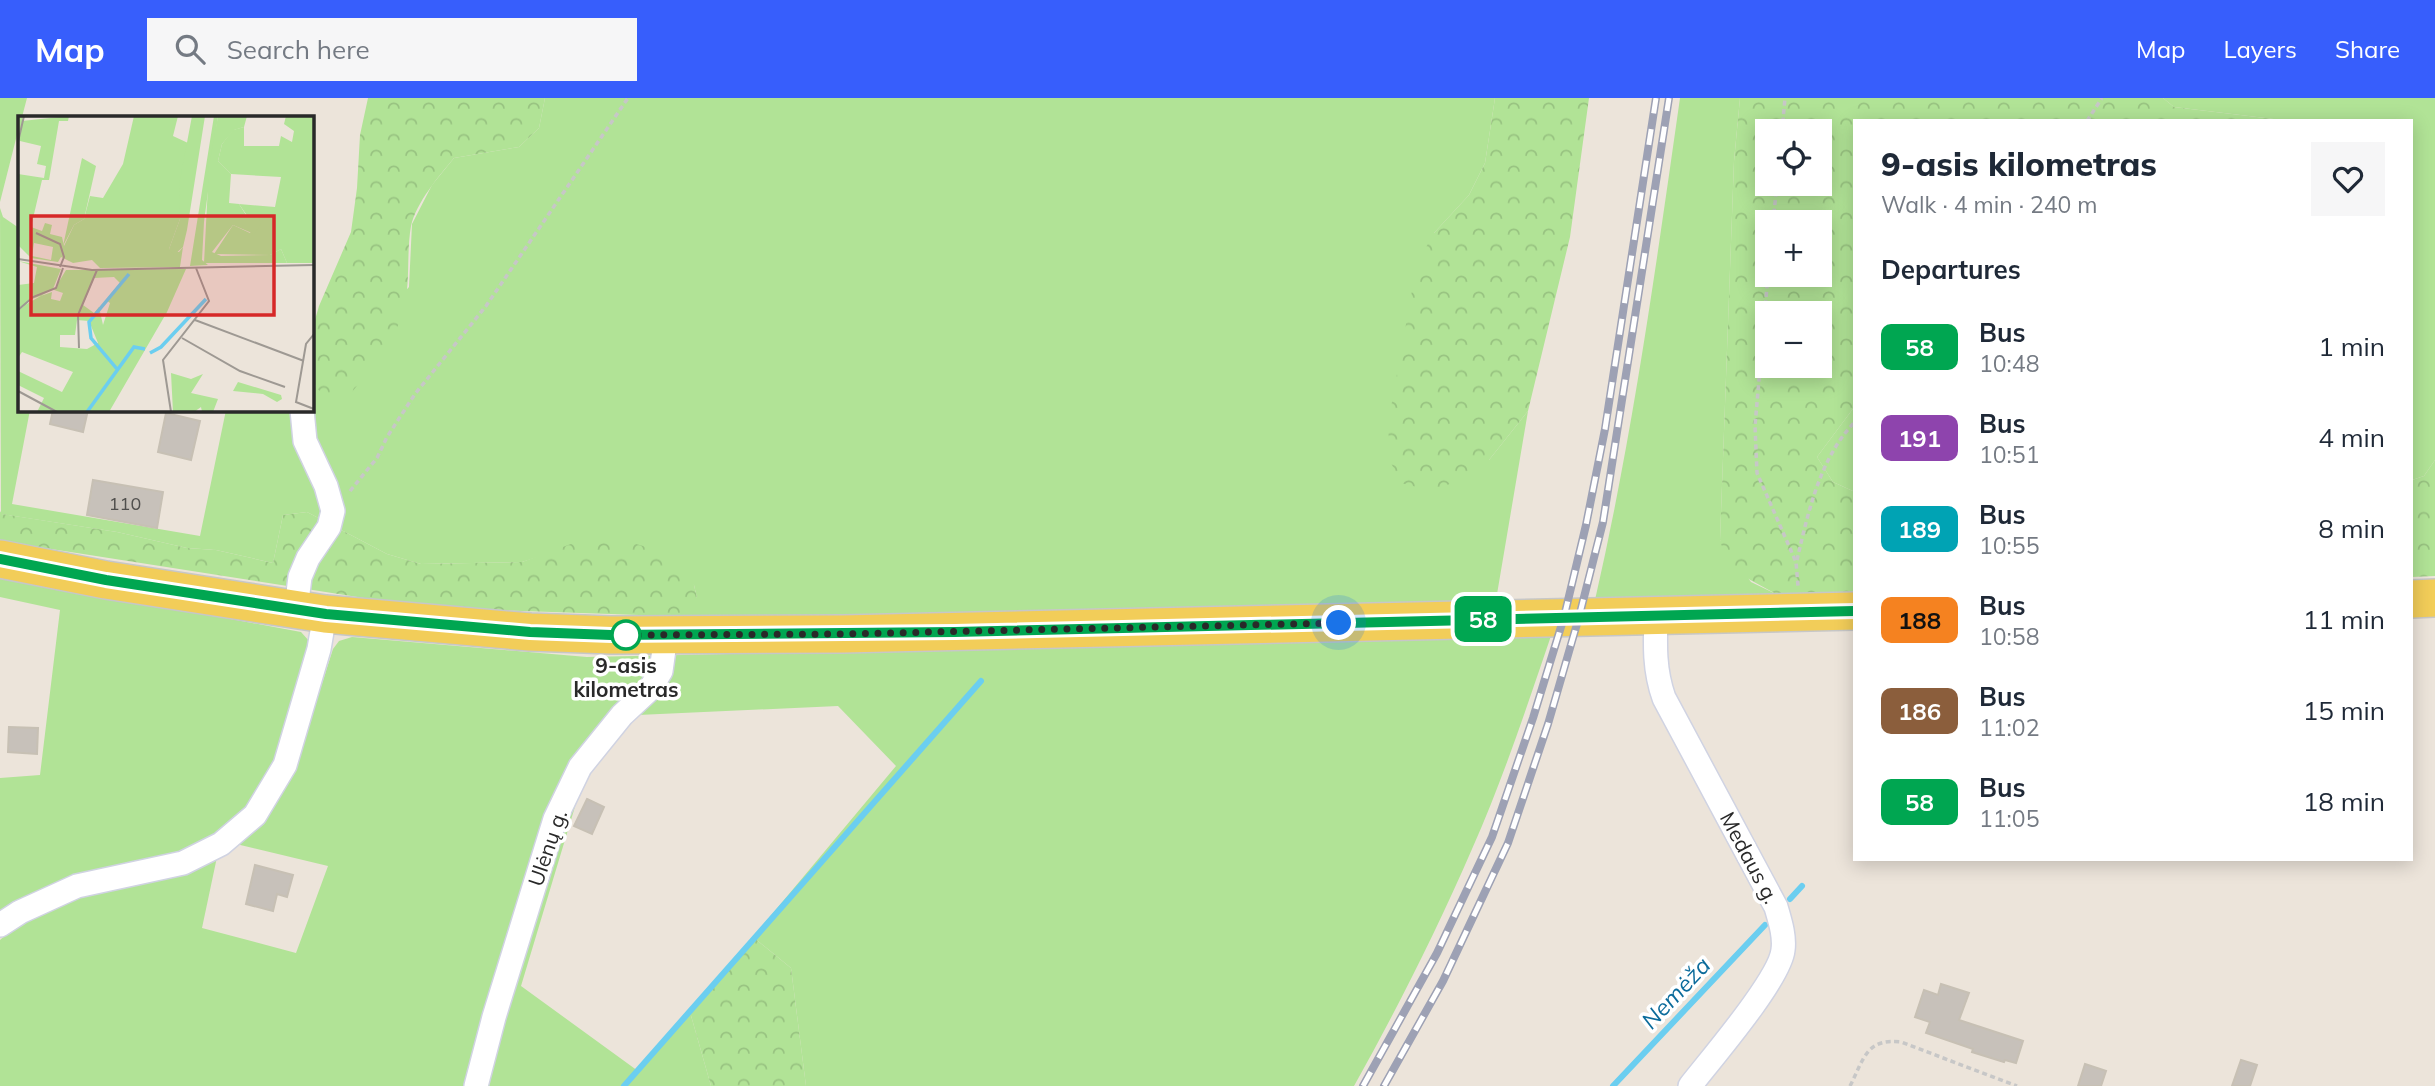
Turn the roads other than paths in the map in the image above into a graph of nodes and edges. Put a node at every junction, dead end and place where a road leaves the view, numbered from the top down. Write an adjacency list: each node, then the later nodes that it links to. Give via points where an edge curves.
1 (302, 411): 6 (street, via 305,441 333,511 329,527 300,577)
2 (0, 559): 6 (main road)
3 (2435, 598): 4 (main road)
4 (2413, 599)
5 (1853, 611): 7 (main road)
6 (311, 612): 8 (main road, via 530,632); 9 (street, via 319,649 285,765 255,815 221,844 183,863 77,886)
7 (1656, 616): 8 (main road); 11 (street, Medaus g., via 1655,656 1664,698 1783,928 1783,951 1774,975)
8 (666, 635): 10 (street, Ulėnų g., via 661,671 580,767 555,819)
9 (0, 925)
10 (475, 1086)
11 (1690, 1086)

